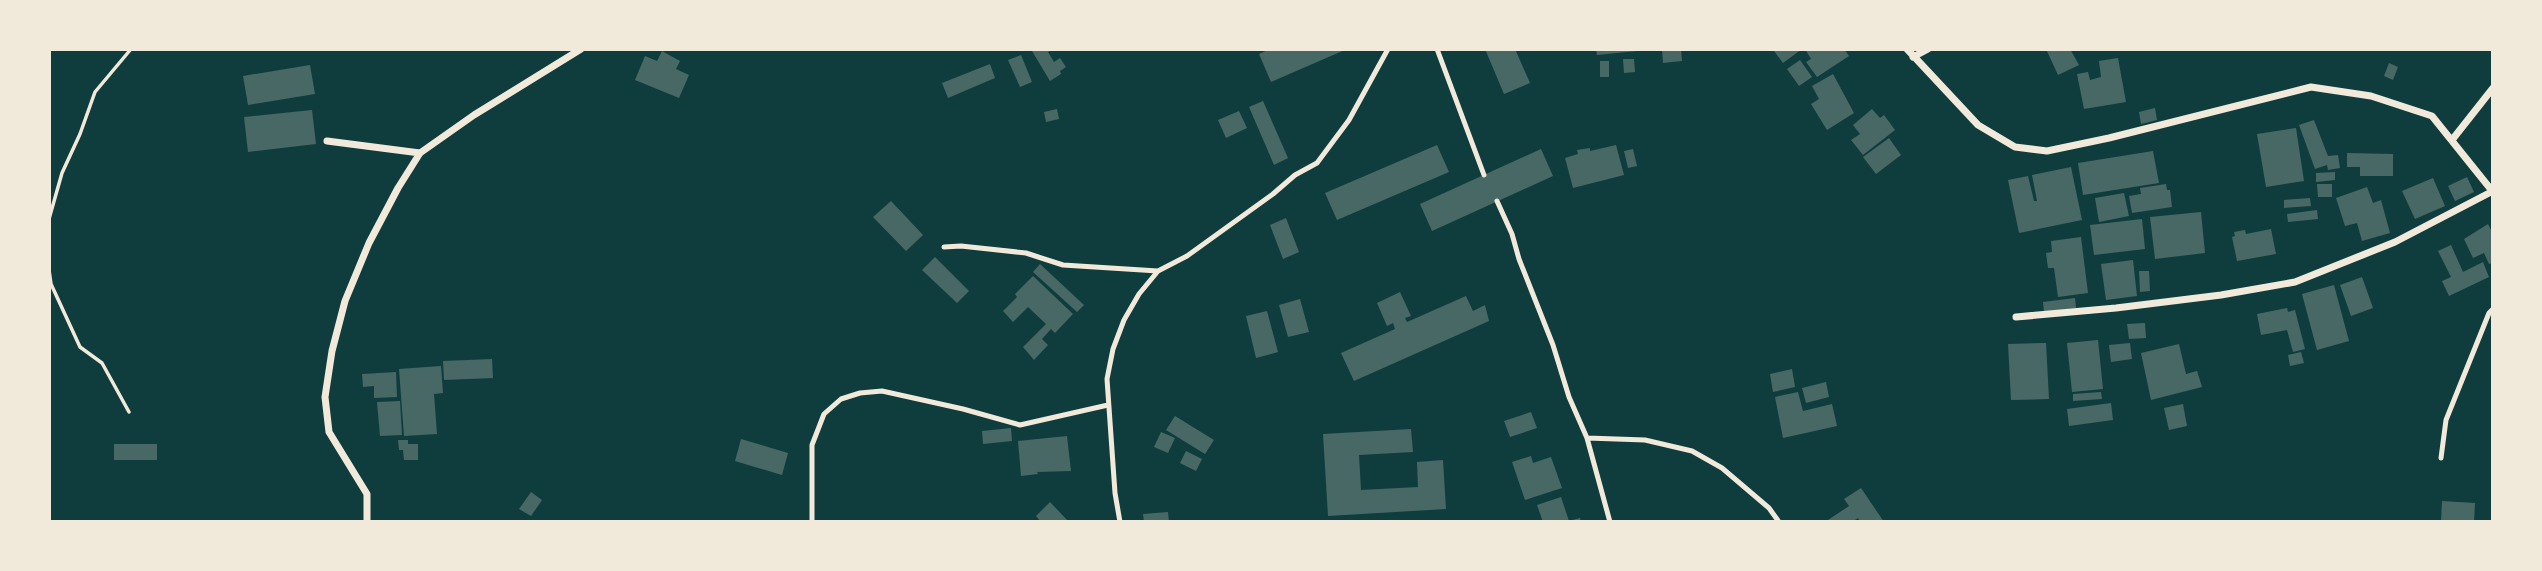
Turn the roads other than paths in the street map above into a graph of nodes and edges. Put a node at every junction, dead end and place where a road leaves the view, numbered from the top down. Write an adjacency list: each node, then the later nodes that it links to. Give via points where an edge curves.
1 (581, 49): 10 (street)
2 (1388, 49): 15 (lane, via 1349,120 1317,163 1294,175 1187,256)
3 (1437, 49): 11 (lane)
4 (1907, 49): 6 (street)
5 (1928, 49): 6 (street)
6 (1913, 57): 8 (street, via 1978,125 2015,147 2060,149 2311,87 2371,96 2432,116)
7 (2493, 88): 8 (street)
8 (2452, 140): 12 (street)
9 (327, 141): 10 (street)
10 (421, 153): 21 (street, via 369,243 345,301 326,385 329,432 367,494)
11 (1484, 175)
12 (2493, 192): 17 (street, via 2395,242 2295,282 2116,308)
13 (1497, 201): 19 (lane)
14 (944, 247): 15 (lane, via 1026,253 1063,265)
15 (1158, 271): 18 (lane, via 1124,320 1113,349)
16 (2493, 309): 20 (lane, via 2446,420)
17 (2016, 317)
18 (1108, 405): 22 (lane, via 1020,425 882,391 841,399 824,414 812,445); 23 (lane)
19 (1587, 438): 24 (lane); 25 (lane, via 1645,440 1692,451 1722,468)
20 (2441, 458)
21 (367, 522)
22 (812, 522)
23 (1120, 522)
24 (1610, 522)
25 (1779, 522)

